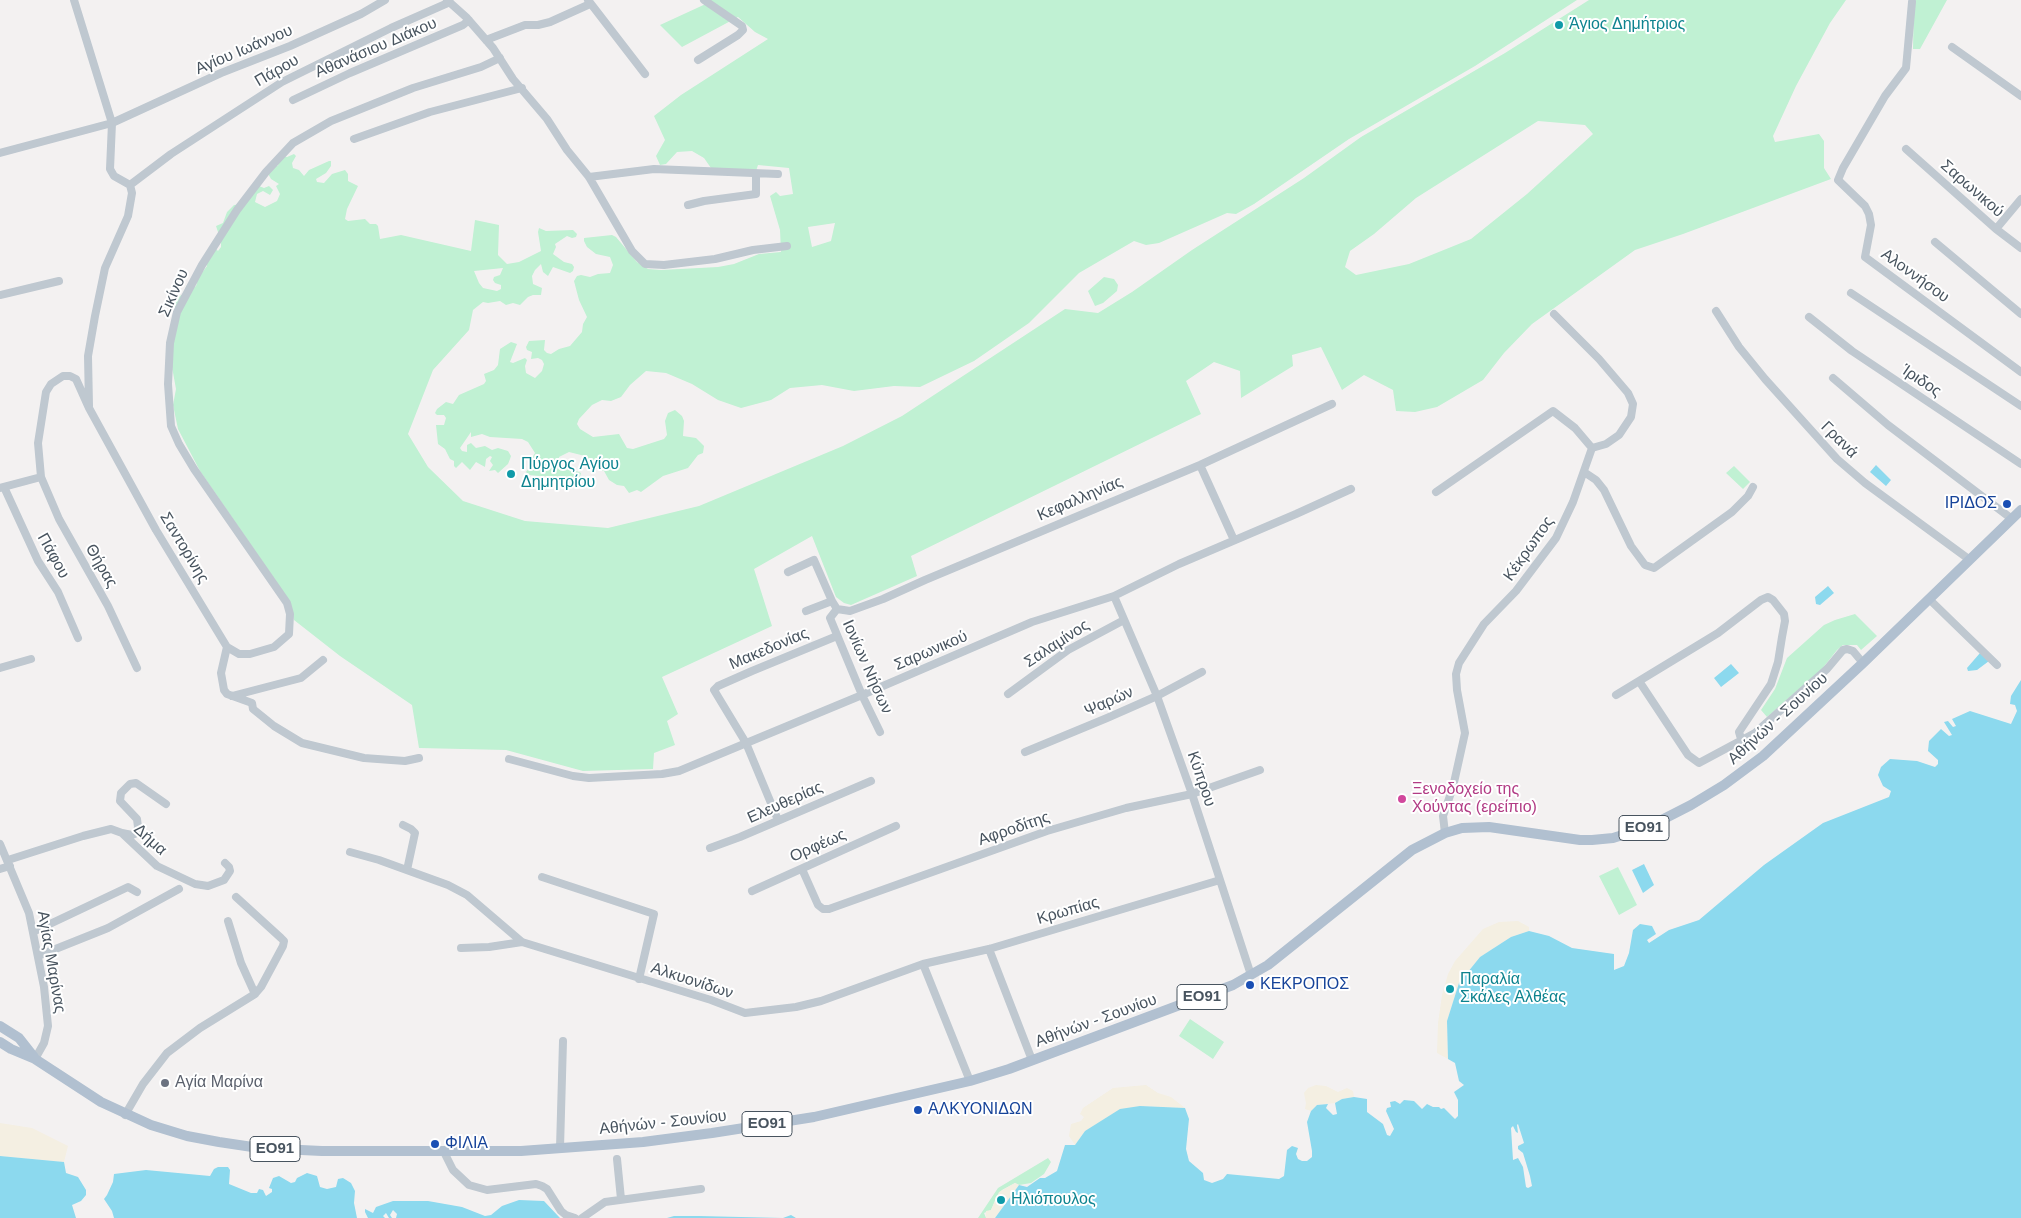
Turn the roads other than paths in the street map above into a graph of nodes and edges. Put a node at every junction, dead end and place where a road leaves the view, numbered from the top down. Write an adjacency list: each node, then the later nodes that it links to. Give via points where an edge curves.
1 (74, 0): 16 (street)
2 (385, 0): 16 (street, Αγίου Ιωάννου, via 290,46 221,73)
3 (704, 0): 11 (street, via 742,26 743,30)
4 (449, 1): 7 (street); 23 (street, Πάρου, via 282,82)
5 (589, 2): 8 (street, via 547,23 525,25); 12 (street)
6 (1912, 2): 37 (street, Αλοννήσου, via 1906,68 1885,96 1838,180 1869,214 1871,225 1865,257)
7 (469, 20): 8 (street); 15 (street, Αθανάσιου Διάκου)
8 (486, 40): 10 (street)
9 (1952, 47): 14 (street)
10 (500, 58): 13 (street); 64 (street, Σικίνου, via 330,121 293,143 237,210 177,312 170,343 170,426 194,469 287,603 290,614 289,634 274,647 250,654 239,654)
11 (698, 60)
12 (645, 74)
13 (522, 88): 17 (street, via 434,110); 22 (street)
14 (2021, 96)
15 (293, 100)
16 (112, 123): 19 (street, Αγίου Ιωάννου); 23 (street, via 110,169 114,176)
17 (354, 139)
18 (1906, 150): 26 (street, Σαρωνικού)
19 (0, 153)
20 (756, 174): 21 (street); 22 (street, via 654,169); 25 (street, via 756,194)
21 (778, 174)
22 (590, 177): 28 (street, via 632,251 645,264 715,259)
23 (130, 184): 41 (street, via 132,193 128,216 105,268 95,316 88,356)
24 (2021, 199): 26 (street)
25 (688, 205)
26 (1996, 229): 29 (street, Σαρωνικού)
27 (1935, 242): 35 (street)
28 (787, 246)
29 (2021, 248)
30 (60, 280): 32 (street)
31 (1851, 293): 40 (street)
32 (0, 295)
33 (1716, 311): 54 (street, Γρανά, via 1765,379 1837,459)
34 (1554, 314): 42 (street, via 1628,392 1633,404 1632,417 1619,435)
35 (2021, 314)
36 (1809, 316): 43 (street, Ίριδος, via 1852,351)
37 (2021, 372)
38 (1833, 378): 52 (street, via 1888,425)
39 (1332, 404): 44 (street, Κεφαλληνίας)
40 (2021, 406)
41 (89, 408): 46 (street, Σαντορίνης, via 76,379 70,376 57,379 46,392 38,443); 64 (street, Σαντορίνης, via 156,530)
42 (1592, 448): 45 (street, Κέκρωπος); 50 (street, via 1575,428 1553,411)
43 (2021, 464)
44 (1200, 465): 53 (street); 59 (street, Κεφαλληνίας, via 883,599 850,611)
45 (1584, 472): 47 (street, via 1604,490 1631,546 1645,565 1654,568 1732,512); 92 (street, Κέκρωπος, via 1556,538 1516,591 1484,624 1459,663 1457,690 1465,733 1443,816)
46 (40, 477): 48 (street); 70 (street, Θήρας)
47 (1753, 487)
48 (2, 488): 63 (street, Πάφου, via 38,561 58,592)
49 (1351, 489): 53 (street, Σαρωνικού)
50 (1436, 492)
51 (2021, 510): 52 (main road, Αθήνών - Σουνίου / ΕΟ91)
52 (2012, 519): 54 (main road, Αθήνών - Σουνίου / ΕΟ91)
53 (1234, 540): 56 (street, Σαρωνικού)
54 (1970, 560): 57 (main road, Αθήνών - Σουνίου / ΕΟ91)
55 (788, 572): 58 (street, Ιονίων Νήσων, via 814,560)
56 (1114, 596): 61 (street, Κύπρου); 74 (street, Σαρωνικού, via 1032,622)
57 (1929, 599): 67 (main road, Αθήνών - Σουνίου / ΕΟ91); 68 (street)
58 (832, 602): 59 (street, Ιονίων Νήσων); 60 (street)
59 (838, 609): 62 (street, Ιονίων Νήσων, via 830,618)
60 (806, 611)
61 (1124, 620): 73 (street, Σαλαμίνος, via 1068,650); 77 (street, Κύπρου)
62 (837, 636): 74 (street, Ιονίων Νήσων); 80 (street, Μακεδονίας, via 714,690)
63 (78, 638)
64 (227, 647): 76 (street, via 221,673 224,690)
65 (32, 659): 69 (street)
66 (324, 660): 76 (street, via 301,678)
67 (1863, 662): 79 (street, via 1853,652 1843,650 1827,669); 92 (main road, Αθήνών - Σουνίου / ΕΟ91, via 1747,769 1648,827 1612,838 1592,840 1489,827 1462,828)
68 (1997, 665)
69 (0, 668)
70 (137, 668)
71 (1202, 672): 77 (street, Ψαρών)
72 (1639, 681): 75 (street); 79 (street, via 1694,761 1704,762); 79 (street, via 1718,633 1761,600 1773,600 1784,614 1785,622 1778,662 1770,684 1739,732)
73 (1008, 694)
74 (862, 695): 78 (street, Ιονίων Νήσων); 80 (street, Σαρωνικού)
75 (1616, 695)
76 (231, 696): 82 (street, via 252,703 253,709 266,720 302,743 364,758 405,761)
77 (1156, 696): 81 (street, Ψαρών); 86 (street, Κύπρου)
78 (880, 732)
79 (1742, 742)
80 (746, 743): 83 (street, Σαρωνικού, via 695,765 662,774 589,778); 88 (street)
81 (1025, 752)
82 (419, 758)
83 (509, 758)
84 (1260, 770): 86 (street, Αφροδίτης)
85 (871, 781): 88 (street, Ελευθερίας)
86 (1192, 794): 99 (street, Αφροδίτης, via 1126,808 1047,832 829,910 818,905); 102 (street, Κύπρου)
87 (166, 804): 91 (street, via 136,783 130,784 121,793 120,800 137,819 138,827 137,833)
88 (778, 820): 94 (street, Ελευθερίας)
89 (403, 825): 100 (street, via 414,833)
90 (896, 826): 99 (street, Ορφέως)
91 (122, 833): 96 (street, Δήμα, via 105,829); 97 (street, Δήμα, via 157,866 195,884 208,886 224,880 230,871)
92 (1444, 833): 114 (main road, Αθήνών - Σουνίου / ΕΟ91, via 1412,850 1268,965)
93 (0, 844): 96 (street, Αγίας Μαρίνας)
94 (710, 848)
95 (350, 852): 100 (street, Αλκυονίδων)
96 (9, 863): 98 (street, Δήμα); 108 (street, Αγίας Μαρίνας, via 30,913)
97 (225, 863)
98 (0, 869)
99 (802, 869): 104 (street, Ορφέως)
100 (407, 870): 109 (street, Αλκυονίδων, via 467,894)
101 (542, 877): 115 (street, via 654,914)
102 (1220, 880): 111 (street, Κρωπίας); 114 (street, Κύπρου)
103 (178, 890): 112 (street, via 108,928)
104 (752, 891)
105 (136, 892): 108 (street, via 128,887)
106 (236, 897): 116 (street, via 284,941)
107 (228, 921): 116 (street)
108 (33, 932): 112 (street, Αγίας Μαρίνας)
109 (522, 942): 110 (street); 115 (street, Αλκυονίδων)
110 (461, 948)
111 (989, 949): 113 (street, Κρωπίας); 121 (street)
112 (38, 956): 120 (street, Αγίας Μαρίνας, via 48,1026 44,1043)
113 (923, 964): 115 (street, Αλκυονίδων, via 821,1001 758,1013 745,1013); 122 (street)
114 (1251, 975): 121 (main road, Αθήνών - Σουνίου / ΕΟ91)
115 (639, 979)
116 (255, 994): 123 (street, via 167,1053)
117 (0, 1026): 120 (main road, Αθήνών - Σουνίου / ΕΟ91, via 19,1038)
118 (563, 1041): 124 (street)
119 (0, 1042): 120 (main road, Αθήνών - Σουνίου / ΕΟ91)
120 (35, 1059): 123 (main road, Αθήνών - Σουνίου / ΕΟ91)
121 (1032, 1060): 122 (main road, Αθήνών - Σουνίου / ΕΟ91)
122 (970, 1081): 124 (main road, Αθήνών - Σουνίου / ΕΟ91, via 814,1117 643,1142)
123 (125, 1115): 125 (main road, Αθήνών - Σουνίου / ΕΟ91, via 187,1136 259,1148)
124 (560, 1148): 125 (main road, Αθήνών - Σουνίου / ΕΟ91)
125 (444, 1152): 129 (street, via 453,1170 469,1185 487,1190 536,1184 547,1189 561,1211)
126 (617, 1159): 128 (street)
127 (701, 1189): 128 (street)
128 (621, 1199): 130 (street, via 601,1203)
129 (574, 1218)
130 (582, 1218)

